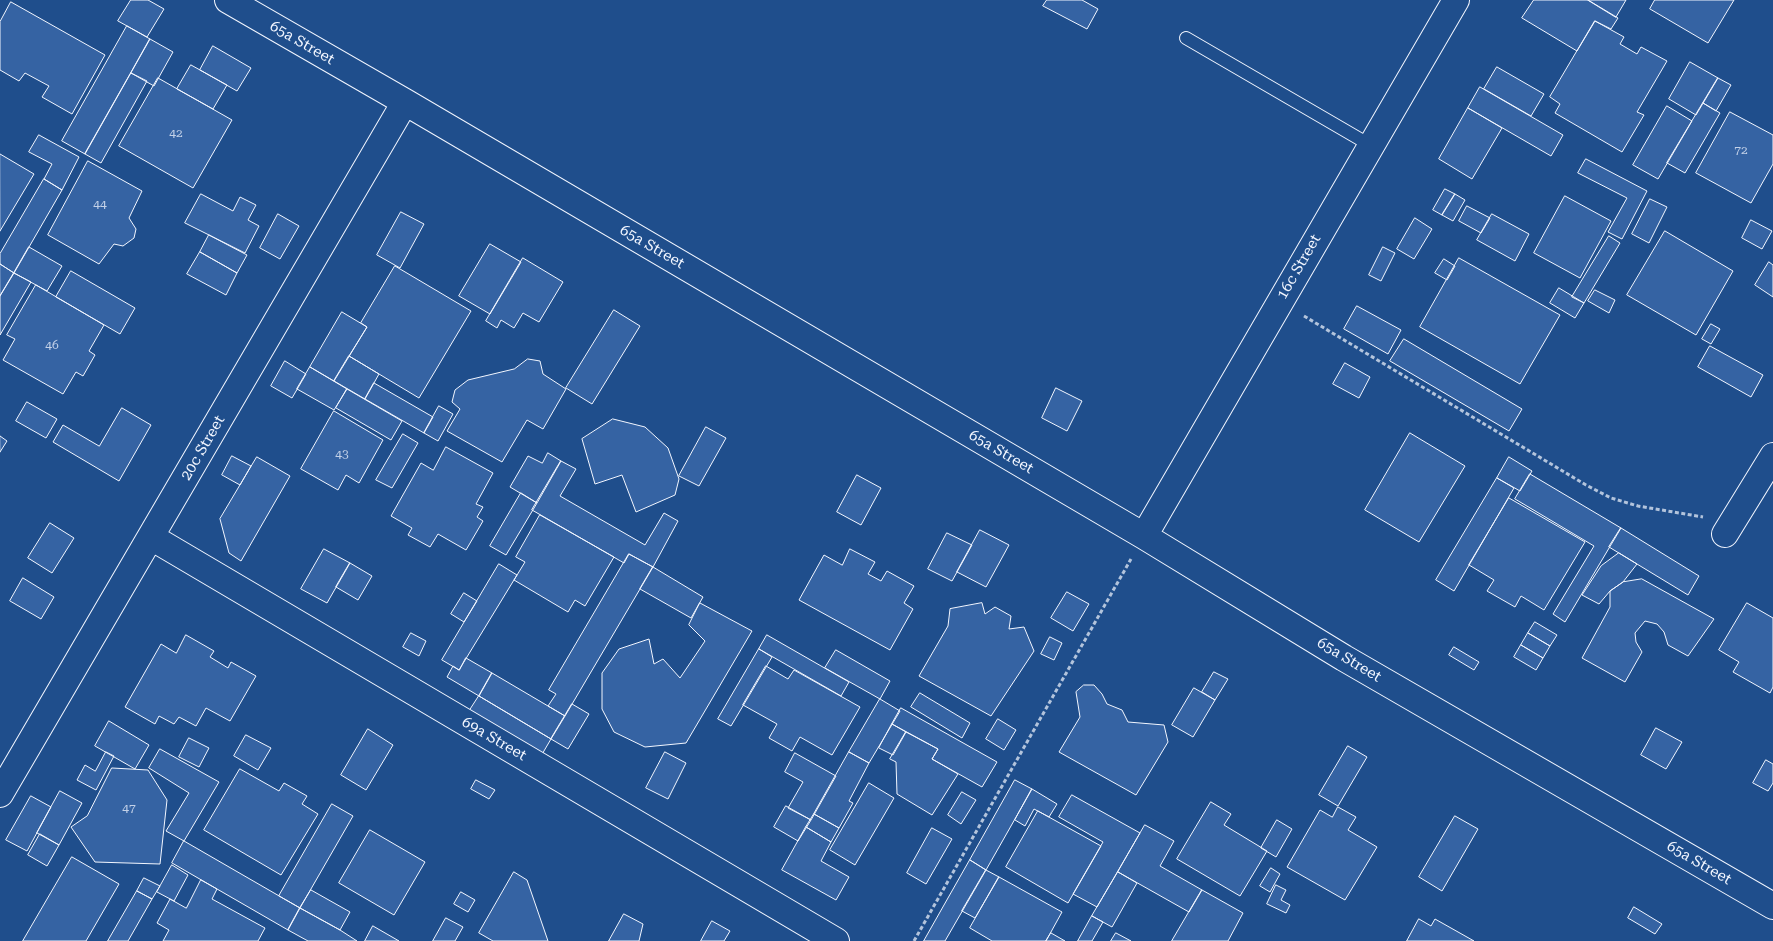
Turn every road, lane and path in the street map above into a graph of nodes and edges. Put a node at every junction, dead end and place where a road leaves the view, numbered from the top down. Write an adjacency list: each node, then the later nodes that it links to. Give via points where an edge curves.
1 (228, 0): 4 (street, 65a Street)
2 (1456, 0): 5 (street, 16c Street)
3 (1186, 38): 5 (lane)
4 (405, 102): 9 (street, 65a Street); 10 (street, 20c Street)
5 (1370, 145): 6 (street, 16c Street)
6 (1280, 301): 8 (path, via 1611,498); 9 (street, 16c Street)
7 (1773, 456): 8 (street)
8 (1729, 528)
9 (1144, 536): 12 (street, 65a Street, via 1344,658); 14 (path)
10 (151, 538): 11 (street, 20c Street); 13 (street, 69a Street)
11 (0, 794)
12 (1773, 906)
13 (836, 941)
14 (914, 941)

